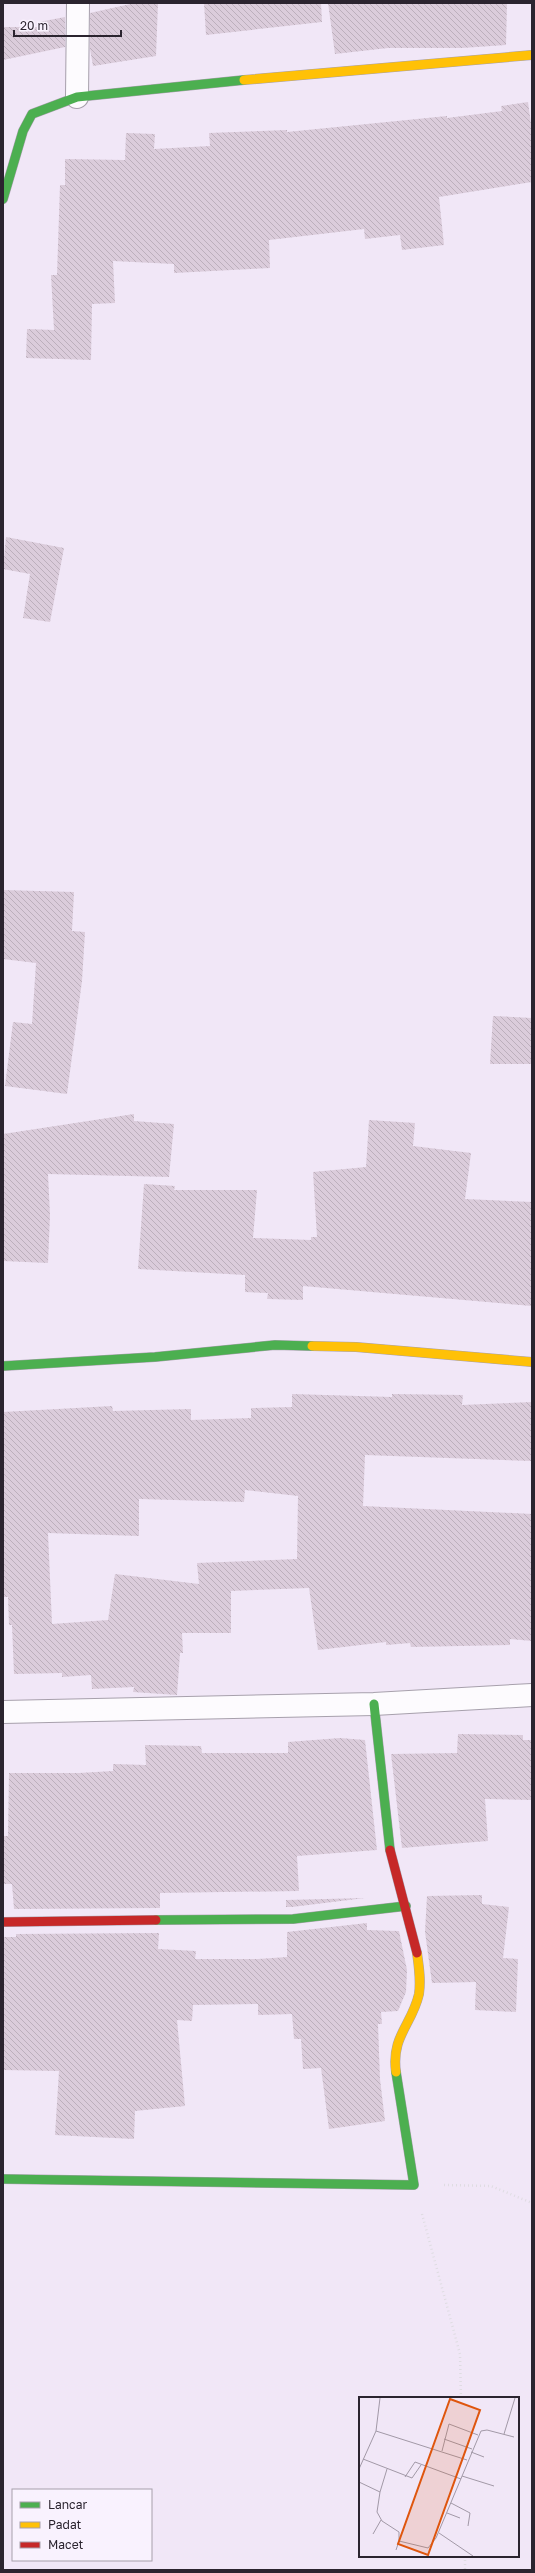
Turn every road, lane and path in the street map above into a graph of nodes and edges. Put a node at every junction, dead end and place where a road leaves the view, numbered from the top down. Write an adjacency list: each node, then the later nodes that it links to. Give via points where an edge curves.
1 (78, 3): 3 (street)
2 (532, 54): 3 (street, via 297,74)
3 (77, 97): 4 (street, via 32,114 23,131)
4 (3, 199)
5 (532, 1362): 6 (street, via 356,1347 275,1345 155,1357)
6 (3, 1366)
7 (532, 1695): 8 (street)
8 (374, 1704): 9 (street); 10 (street, via 388,1834 394,1871)
9 (3, 1712)
10 (406, 1906): 11 (street, via 293,1920); 13 (street, via 420,1982 418,2003 396,2042 394,2057)
11 (3, 1922)
12 (3, 2179): 13 (street)
13 (414, 2185): 14 (path, via 491,2186); 15 (path, via 460,2354)
14 (532, 2203)
15 (461, 2397)
16 (465, 2557): 17 (path)
17 (465, 2570)

